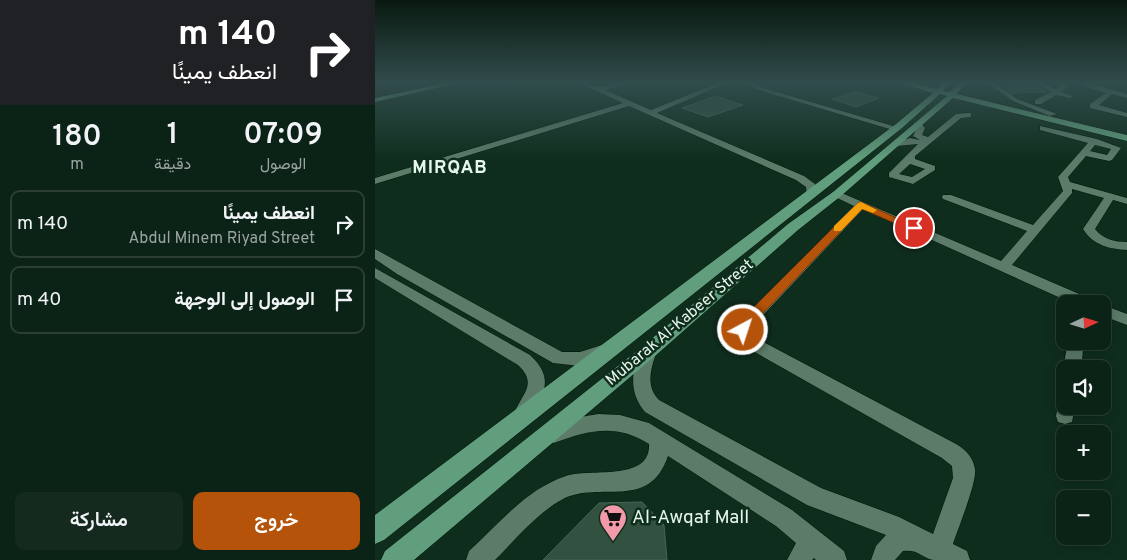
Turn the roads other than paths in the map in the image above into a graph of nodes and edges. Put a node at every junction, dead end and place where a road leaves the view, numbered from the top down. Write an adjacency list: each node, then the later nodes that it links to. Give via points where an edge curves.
1 (615, 108): 31 (street)
2 (639, 108): 13 (street)
3 (662, 108): 13 (street)
4 (822, 108): 21 (street)
5 (831, 108): 21 (street)
6 (932, 108): 12 (main road)
7 (1003, 108): 19 (main road)
8 (1028, 108): 14 (main road)
9 (1037, 108): 14 (street)
10 (1090, 108): 17 (street, via 1086,112)
11 (1105, 108): 15 (street)
12 (928, 109): 18 (main road, Mubarak Al-Kabeer Street); 21 (main road, Mubarak Al-Kabeer Street)
13 (650, 113): 30 (street)
14 (1053, 114): 22 (main road)
15 (1127, 114)
16 (968, 115): 27 (street, via 959,116)
17 (1127, 122)
18 (918, 125): 21 (main road, Mubarak Al-Kabeer Street); 27 (street, via 921,128 917,136)
19 (1080, 127): 23 (street); 25 (main road)
20 (1043, 128): 23 (street)
21 (897, 132): 27 (street, via 910,140); 33 (main road, Mubarak Al-Kabeer Street)
22 (1127, 132)
23 (1065, 134): 26 (street); 28 (street)
24 (1037, 136): 26 (street)
25 (1127, 138)
26 (1053, 140): 28 (street)
27 (929, 142): 29 (street, via 910,156)
28 (1088, 147): 32 (street, via 1063,177)
29 (911, 160)
30 (800, 178): 33 (street); 34 (street, via 811,186)
31 (375, 181)
32 (1067, 184): 36 (street); 43 (street, via 1068,191)
33 (833, 186): 34 (main road, Mubarak Al-Kabeer Street); 38 (street); 40 (main road, Mubarak Al-Kabeer Street)
34 (811, 193): 39 (main road, Mubarak Al-Kabeer Street)
35 (947, 197): 43 (street)
36 (1110, 197): 37 (street); 44 (street, via 1089,227 1090,231 1102,241)
37 (1127, 201)
38 (861, 205): 46 (street); 58 (street, via 745,325 743,335 750,342 949,451 962,462 964,478)
39 (793, 207): 40 (main road, via 797,214); 41 (main road, Mubarak Al-Kabeer Street)
40 (811, 213): 42 (main road, Mubarak Al-Kabeer Street)
41 (776, 220): 42 (main road, via 790,220); 51 (main road, Mubarak Al-Kabeer Street)
42 (793, 227): 52 (main road, Mubarak Al-Kabeer Street)
43 (1035, 230): 46 (street)
44 (1127, 246)
45 (375, 253): 47 (street)
46 (1003, 267): 48 (street)
47 (380, 268): 51 (street, via 559,358 580,359); 53 (street, via 531,366 536,374 536,390)
48 (1067, 295)
49 (1111, 313): 50 (street)
50 (1127, 320)
51 (614, 346): 53 (main road, Mubarak Al-Kabeer Street)
52 (649, 351): 55 (main road, Mubarak Al-Kabeer Street); 58 (street, via 641,386 651,406 815,497 899,529)
53 (520, 417): 56 (main road, Mubarak Al-Kabeer Street)
54 (658, 439): 55 (street, via 630,424 595,422 570,428); 57 (street, via 784,518); 60 (street, via 658,459 645,474 625,480 585,482 556,491 539,502)
55 (535, 443): 59 (main road, Mubarak Al-Kabeer Street)
56 (375, 530)
57 (811, 539): 61 (street); 62 (street)
58 (929, 546): 63 (street, via 907,539 895,542); 64 (street)
59 (394, 560)
60 (478, 560)
61 (799, 560)
62 (835, 560)
63 (883, 560)
64 (958, 560)

